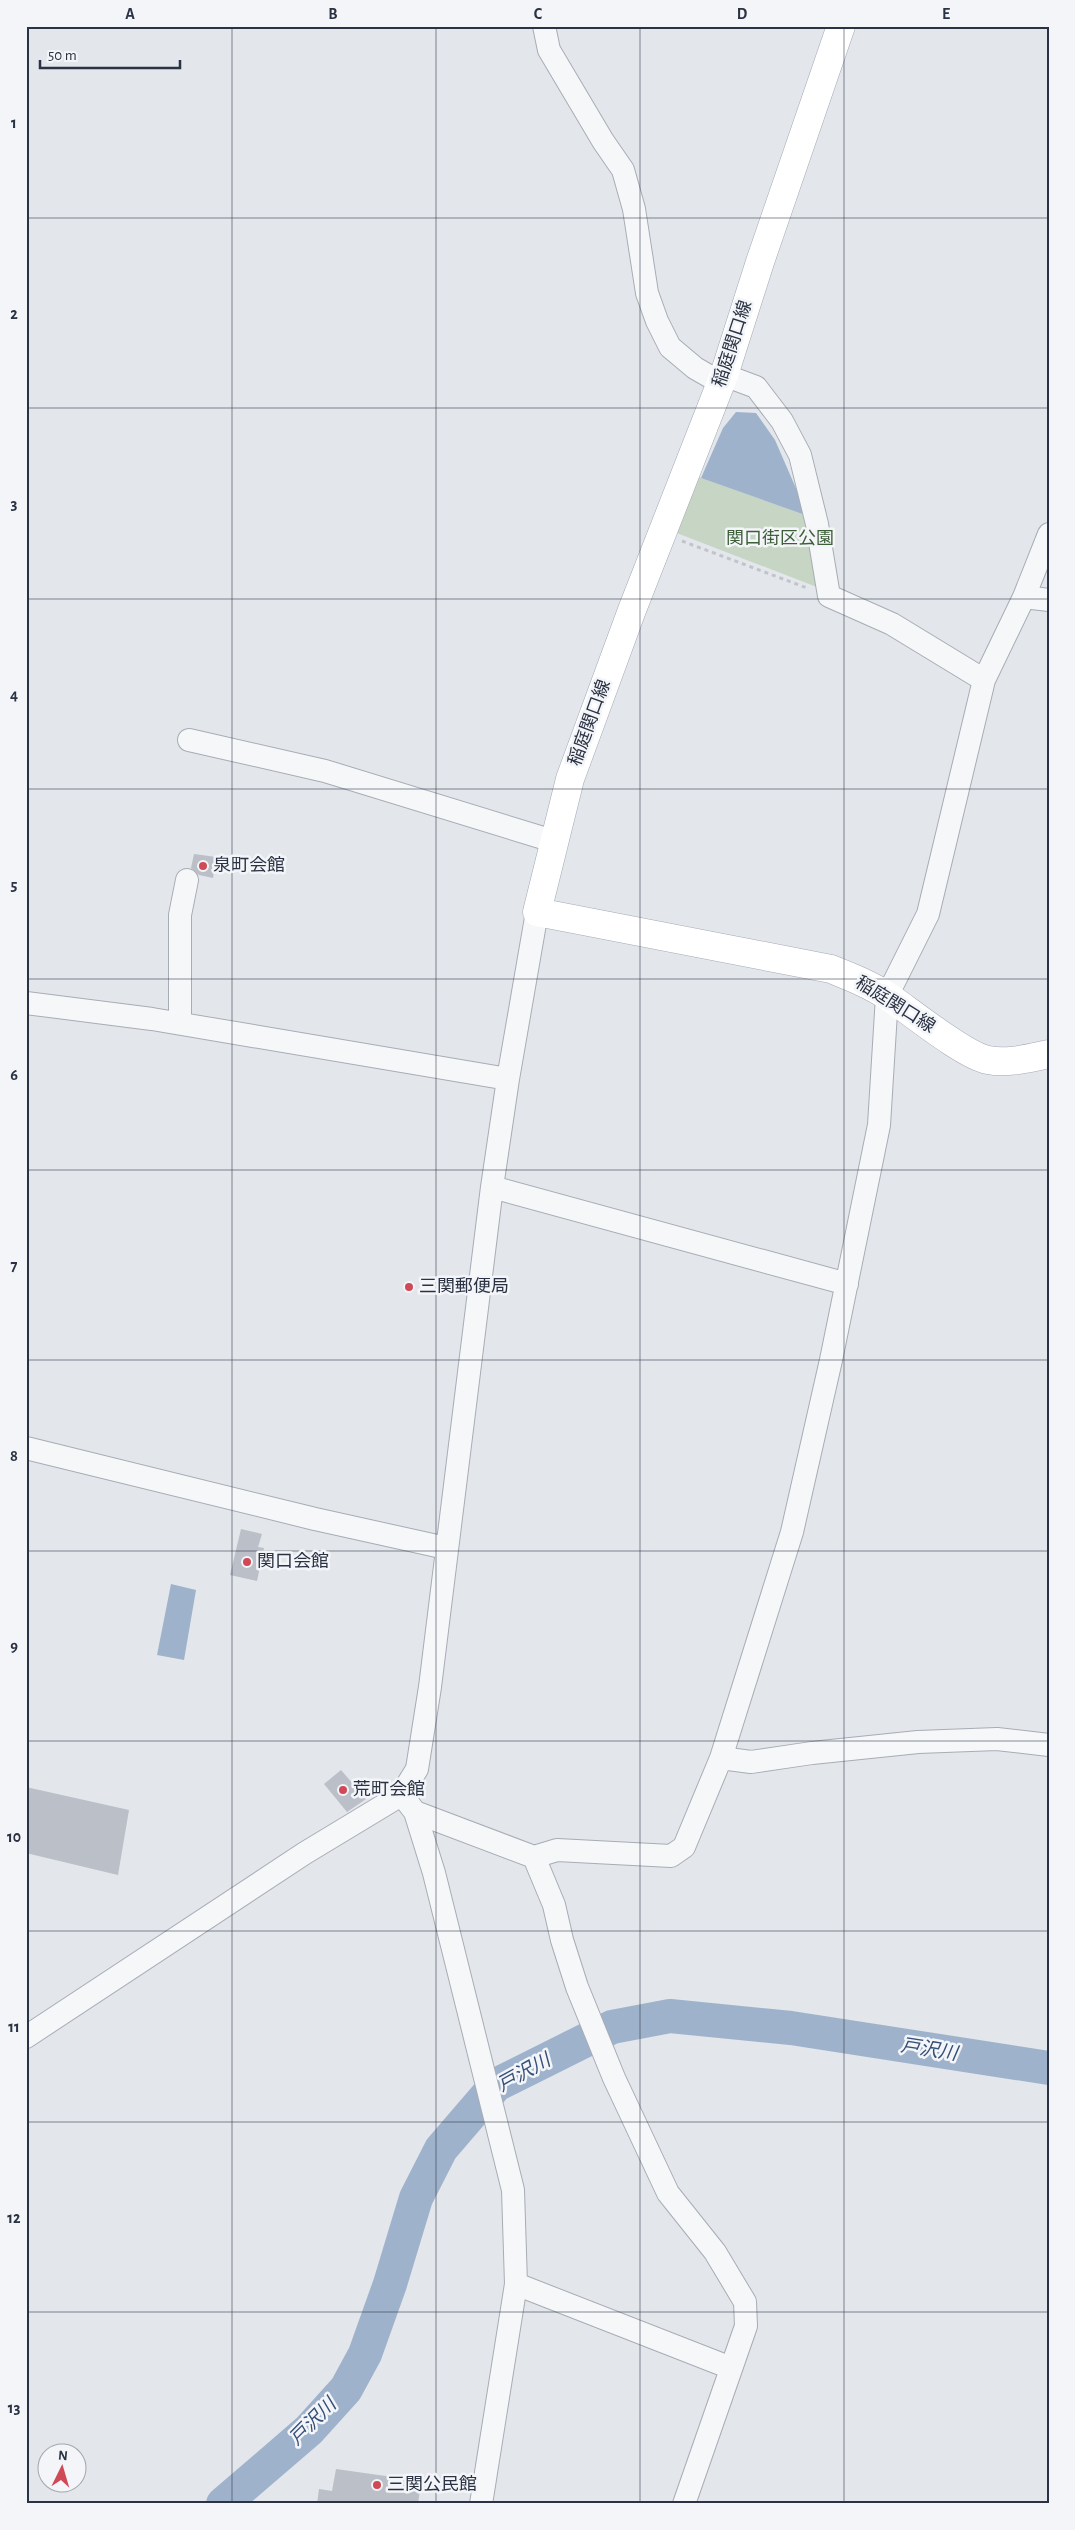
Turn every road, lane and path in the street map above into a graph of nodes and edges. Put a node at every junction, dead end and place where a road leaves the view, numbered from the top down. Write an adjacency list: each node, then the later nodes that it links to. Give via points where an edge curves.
1 (544, 26): 3 (street, via 550,50 603,142 623,170 634,209 647,293 670,347 695,368)
2 (841, 26): 3 (main road, 稲庭関口線)
3 (723, 379): 4 (main road, 稲庭関口線); 6 (street, via 756,387 782,421 800,455 817,524)
4 (662, 533): 6 (path); 11 (main road, 稲庭関口線, via 570,779)
5 (1049, 534): 7 (street)
6 (829, 596): 9 (street, via 892,624)
7 (1024, 598): 8 (street); 9 (street)
8 (1049, 600)
9 (984, 680): 14 (street, via 928,914)
10 (189, 740): 11 (street, via 325,771)
11 (554, 841): 13 (main road, 稲庭関口線)
12 (187, 880): 16 (street, via 180,915)
13 (537, 912): 14 (main road, 稲庭関口線, via 830,969); 18 (street)
14 (887, 996): 17 (main road, 稲庭関口線, via 966,1050 987,1060 1007,1061); 20 (street, via 879,1125)
15 (26, 1003): 16 (street)
16 (180, 1023): 18 (street)
17 (1049, 1054)
18 (508, 1079): 19 (street)
19 (492, 1187): 20 (street); 22 (street)
20 (847, 1284): 24 (street, via 792,1532)
21 (26, 1448): 22 (street)
22 (446, 1548): 25 (street, via 417,1769)
23 (1049, 1745): 24 (street, via 987,1739 879,1746 751,1762)
24 (721, 1758): 27 (street, via 684,1848 671,1856 557,1850)
25 (401, 1795): 26 (street); 28 (street, via 305,1853)
26 (415, 1812): 27 (street); 29 (street, via 434,1873 513,2190)
27 (534, 1857): 30 (street, via 554,1905 577,1988 614,2078 668,2193 715,2252 745,2302 746,2326)
28 (26, 2037)
29 (516, 2284): 30 (street); 31 (street)
30 (731, 2368): 32 (street)
31 (481, 2504)
32 (684, 2504)

